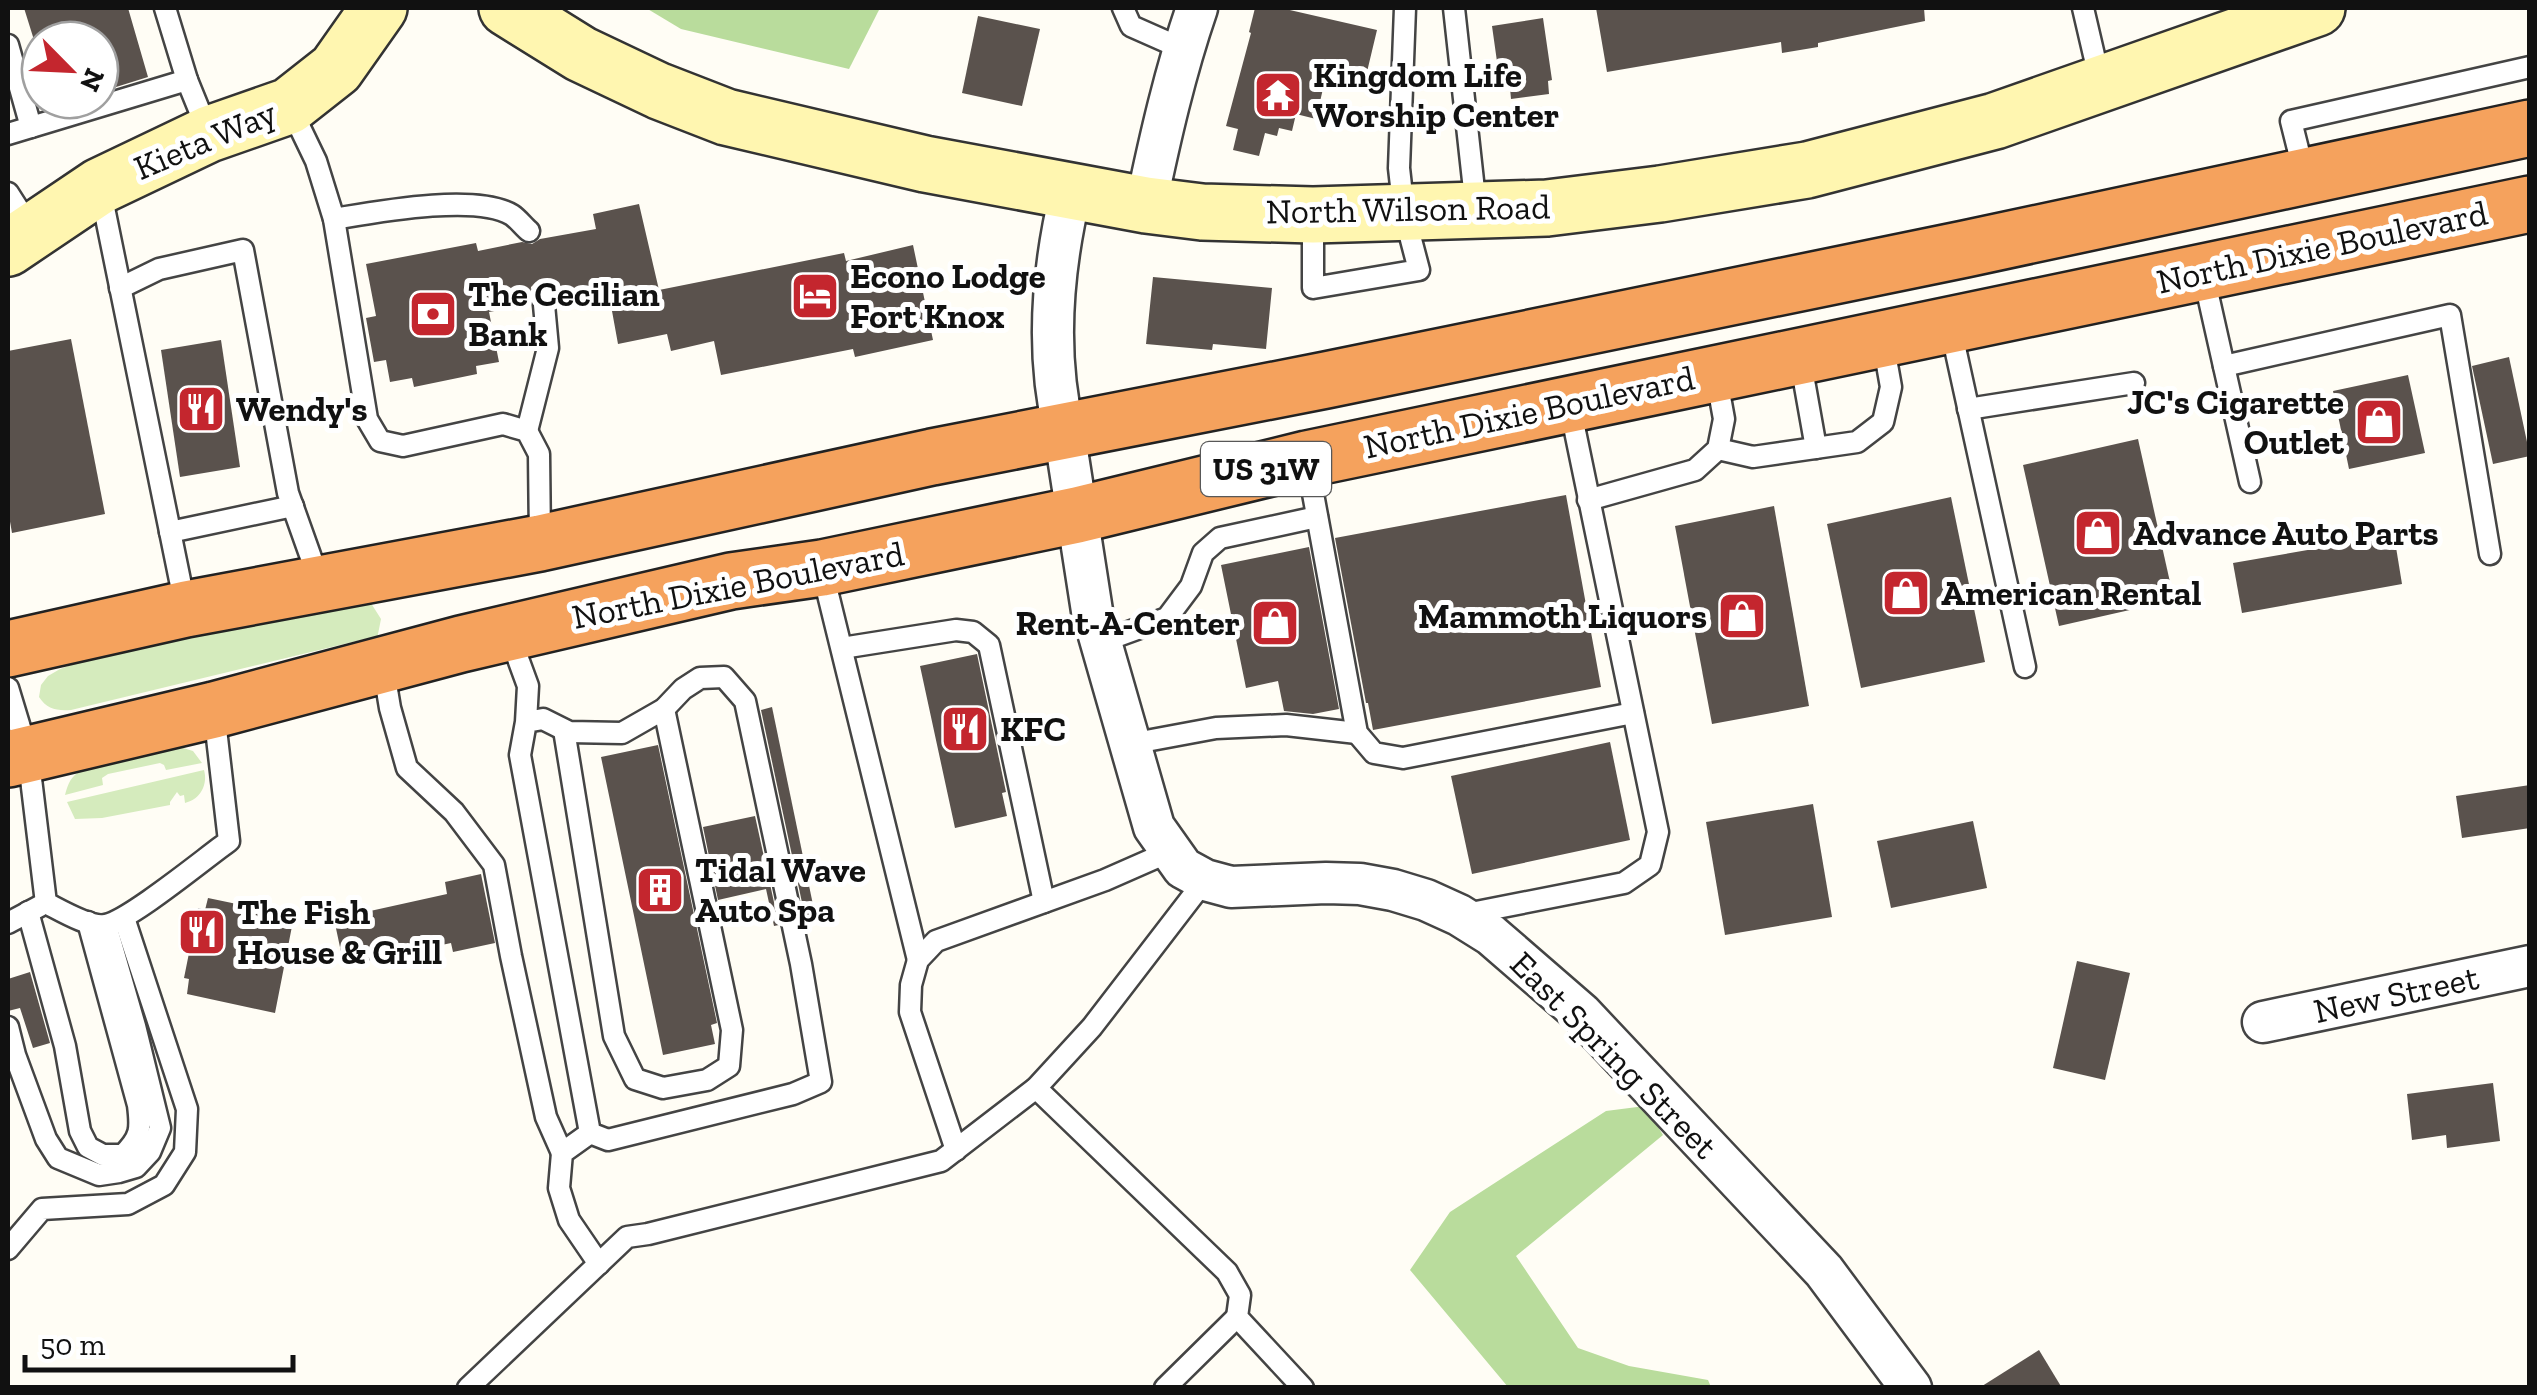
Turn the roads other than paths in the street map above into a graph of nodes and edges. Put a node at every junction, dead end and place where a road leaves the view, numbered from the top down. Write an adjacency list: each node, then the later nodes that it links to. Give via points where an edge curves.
1 (166, 8): 13 (lane)
2 (379, 8): 15 (main road, Kieta Way, via 336,69)
3 (507, 8): 22 (main road, North Wilson Road, via 581,54 726,117)
4 (1123, 8): 11 (lane, via 1131,26)
5 (1197, 8): 11 (street)
6 (1405, 8): 26 (lane, via 1399,168)
7 (1454, 8): 25 (lane)
8 (2084, 8): 14 (lane)
9 (2317, 8): 14 (main road, North Wilson Road)
10 (8, 45): 16 (lane)
11 (1183, 48): 24 (street)
12 (2530, 67): 20 (lane, via 2291,121)
13 (187, 80): 16 (lane); 19 (lane)
14 (2100, 83): 25 (main road, North Wilson Road, via 1995,121 1806,170 1547,208)
15 (289, 106): 19 (main road, Kieta Way); 28 (lane)
16 (31, 126): 18 (lane)
17 (2530, 128): 20 (highway, North Dixie Boulevard / US 31W)
18 (8, 134)
19 (209, 134): 21 (main road, Kieta Way)
20 (2304, 174): 43 (highway, North Dixie Boulevard / US 31W)
21 (100, 186): 29 (main road, Kieta Way); 32 (lane)
22 (1071, 190): 24 (main road, North Wilson Road); 43 (street, via 1052,298 1053,368)
23 (2530, 204): 31 (highway, North Dixie Boulevard / US 31W)
24 (1146, 205): 27 (main road, North Wilson Road)
25 (1476, 210): 26 (main road, North Wilson Road)
26 (1404, 213): 27 (main road, North Wilson Road); 27 (lane, via 1419,270 1313,288)
27 (1313, 215)
28 (334, 219): 30 (lane, via 425,205 486,206 512,214); 42 (lane, via 367,418 380,441 403,446 504,424)
29 (16, 224)
30 (529, 232)
31 (2202, 271): 34 (highway, North Dixie Boulevard / US 31W); 37 (lane)
32 (120, 288): 49 (lane, via 159,269 242,250); 52 (lane)
33 (543, 294): 42 (lane, via 548,348)
34 (1950, 323): 35 (highway, North Dixie Boulevard / US 31W); 41 (lane)
35 (1883, 340): 36 (highway, North Dixie Boulevard / US 31W); 44 (lane, via 1892,387 1883,422 1856,442)
36 (1800, 356): 38 (highway, North Dixie Boulevard / US 31W); 44 (lane)
37 (2224, 366): 47 (lane); 54 (lane, via 2450,315)
38 (1716, 373): 40 (highway, North Dixie Boulevard / US 31W); 45 (lane, via 1724,419)
39 (2134, 383): 41 (lane)
40 (1570, 404): 46 (highway, North Dixie Boulevard / US 31W); 48 (lane)
41 (1968, 409): 63 (lane)
42 (527, 430): 53 (lane, via 539,454)
43 (1064, 431): 50 (street); 53 (highway, North Dixie Boulevard / US 31W)
44 (1816, 448): 45 (lane, via 1753,457)
45 (1718, 449): 48 (lane, via 1694,470)
46 (1306, 459): 50 (highway, North Dixie Boulevard / US 31W); 51 (lane)
47 (2250, 482)
48 (1588, 500): 67 (lane)
49 (293, 506): 52 (lane); 56 (lane)
50 (1077, 516): 55 (highway, North Dixie Boulevard / US 31W); 59 (street)
51 (1317, 518): 59 (lane, via 1220,538 1202,553 1190,586 1166,618); 70 (lane)
52 (170, 532): 57 (lane)
53 (540, 543): 56 (highway, North Dixie Boulevard / US 31W)
54 (2490, 554)
55 (822, 568): 58 (highway, North Dixie Boulevard / US 31W, via 731,581); 60 (lane)
56 (320, 584): 57 (highway, North Dixie Boulevard / US 31W)
57 (186, 609): 61 (highway, North Dixie Boulevard / US 31W)
58 (508, 632): 62 (highway, North Dixie Boulevard / US 31W); 68 (lane, via 528,686)
59 (1101, 642): 71 (street)
60 (842, 648): 75 (lane, via 956,630 974,632 989,645); 80 (lane)
61 (8, 649)
62 (383, 664): 66 (highway, North Dixie Boulevard / US 31W); 87 (lane, via 408,768 454,812 494,865 546,1117)
63 (2026, 667)
64 (8, 688): 72 (lane)
65 (664, 709): 69 (lane, via 622,733); 69 (lane, via 732,1030 729,1066 707,1080 663,1088 635,1079 614,1036); 85 (lane, via 700,678 724,678 745,701 821,1082 608,1140)
66 (214, 710): 72 (highway, North Dixie Boulevard / US 31W); 78 (lane, via 229,841)
67 (1632, 712): 70 (lane, via 1403,758 1374,753); 77 (lane, via 1658,832 1650,865 1624,882)
68 (526, 722): 69 (lane, via 542,719); 85 (lane, via 520,755)
69 (564, 730)
70 (1356, 732): 71 (lane, via 1286,724)
71 (1130, 744): 73 (street, via 1154,827)
72 (18, 757): 76 (lane)
73 (1171, 851): 74 (street, via 1183,868); 75 (lane)
74 (1205, 880): 77 (street, East Spring Street, via 1231,888 1360,884); 84 (lane)
75 (1044, 902): 80 (lane, via 936,941)
76 (37, 908): 78 (lane); 78 (lane, via 80,1131 103,1156 123,1155 137,1142 140,1124); 79 (lane)
77 (1459, 915): 94 (street, East Spring Street, via 1580,1013 1824,1271)
78 (106, 922): 83 (lane, via 160,1128 136,1167 99,1175 58,1158); 88 (lane, via 187,1109 186,1152 164,1185 128,1204 42,1209)
79 (8, 923)
80 (918, 960): 86 (lane, via 910,1012)
81 (2530, 966): 82 (street, New Street)
82 (2263, 1022)
83 (8, 1027)
84 (1036, 1088): 86 (lane); 90 (lane, via 1227,1272 1240,1295)
85 (590, 1133): 87 (lane)
86 (956, 1150): 89 (lane, via 941,1161 627,1237)
87 (562, 1153): 89 (lane, via 559,1188 569,1220)
88 (8, 1250)
89 (599, 1264): 91 (lane)
90 (1237, 1317): 92 (lane); 93 (lane)
91 (468, 1388)
92 (1165, 1388)
93 (1303, 1388)
94 (1911, 1388)

